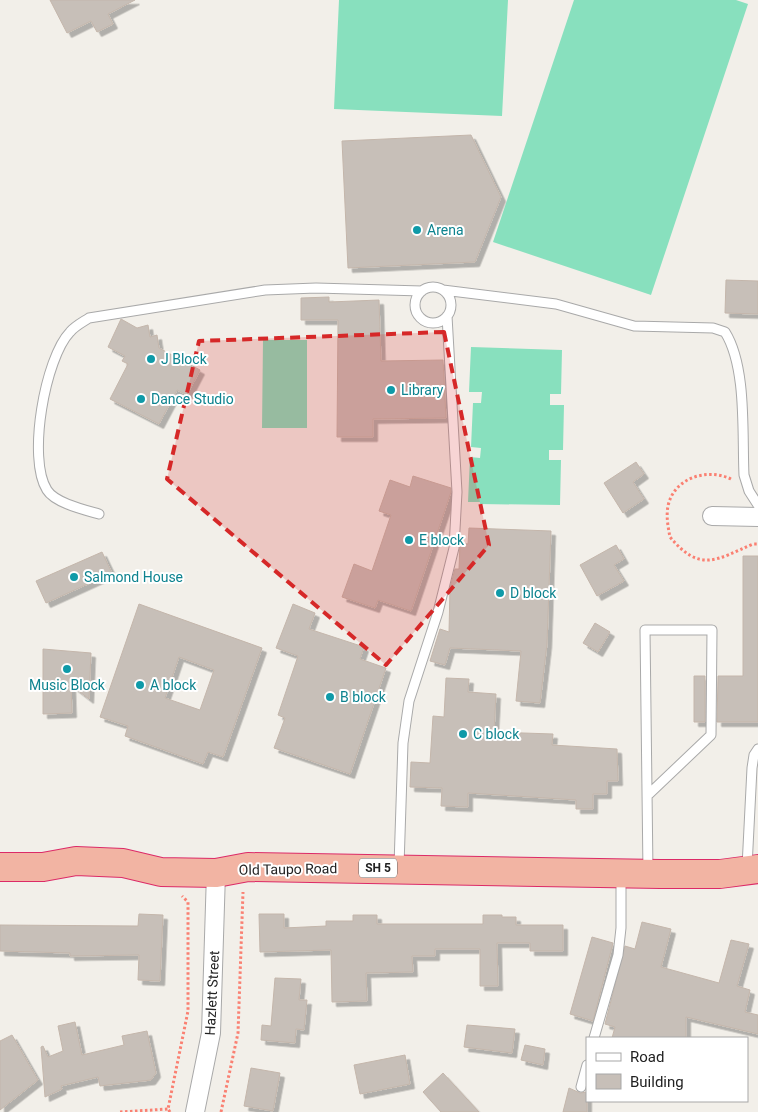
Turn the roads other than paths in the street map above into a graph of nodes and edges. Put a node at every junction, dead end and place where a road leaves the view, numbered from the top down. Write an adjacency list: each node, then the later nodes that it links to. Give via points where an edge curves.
1 (443, 290): 2 (lane, via 432,287); 3 (lane, via 450,300); 4 (lane, via 556,304 634,326 712,328 725,332 738,364 744,475)
2 (422, 291): 3 (lane, via 416,301 420,317 436,322); 5 (lane, via 265,290 89,318 70,332 58,354 42,410 37,444 39,467 47,491 71,506)
3 (447, 316): 11 (lane, via 457,492 454,548 438,612 409,701 403,743)
4 (758, 505)
5 (98, 514)
6 (712, 516): 7 (street)
7 (758, 517)
8 (758, 749): 12 (lane, via 752,768)
9 (649, 794): 9 (lane, via 645,630 712,630 711,735); 15 (lane)
10 (0, 867): 13 (highway, Old Taupo Road / SH 5, via 43,867 76,861 123,862 161,872)
11 (399, 868): 13 (highway, Old Taupo Road / SH 5, via 248,867); 14 (highway, Old Taupo Road / SH 5)
12 (752, 869): 15 (highway, Old Taupo Road / SH 5, via 720,874)
13 (216, 872): 19 (street, Hazlett Street, via 211,1033)
14 (621, 873): 15 (highway, Old Taupo Road / SH 5); 16 (lane, via 622,928 618,955)
15 (648, 874)
16 (594, 1037)
17 (586, 1069): 18 (lane)
18 (581, 1087)
19 (195, 1112)

